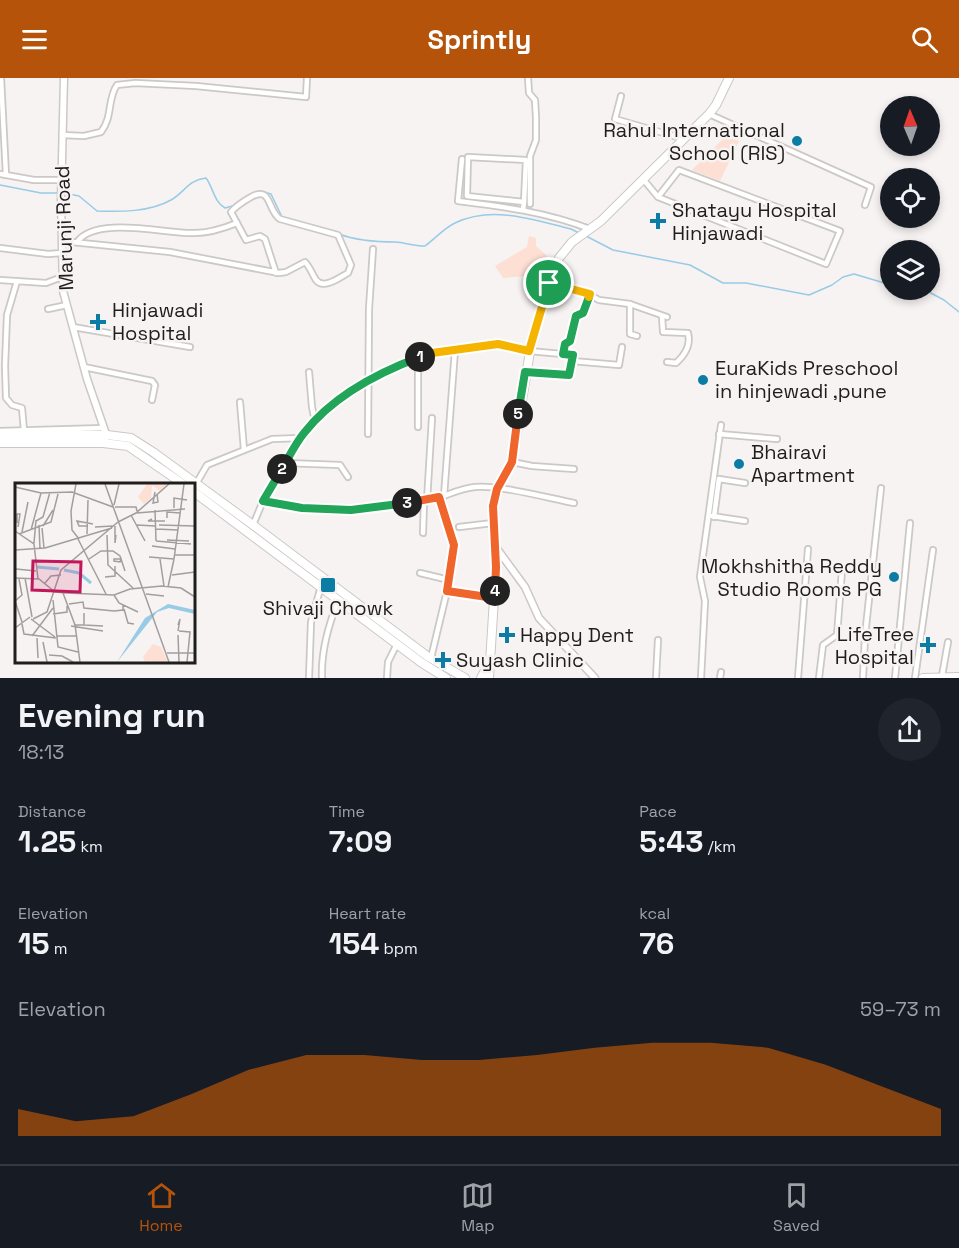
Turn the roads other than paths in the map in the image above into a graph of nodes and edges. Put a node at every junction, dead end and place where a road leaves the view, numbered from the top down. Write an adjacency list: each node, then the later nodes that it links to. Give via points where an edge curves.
1 (1, 78): 11 (street)
2 (63, 78): 8 (street, Marunji Road)
3 (307, 78): 8 (street, via 306,97 125,83 113,91 109,117 101,132)
4 (528, 78): 16 (street, via 536,117 536,140 530,156)
5 (729, 78): 7 (main road)
6 (621, 96): 9 (street, via 615,119)
7 (709, 114): 9 (main road); 17 (street, via 871,187)
8 (62, 135): 13 (street, Marunji Road)
9 (684, 139): 12 (main road)
10 (462, 159): 18 (street, via 458,201)
11 (3, 175): 13 (street)
12 (644, 179): 14 (street); 20 (main road)
13 (61, 183): 21 (street, Marunji Road)
14 (658, 197): 14 (street, via 826,264 840,231 679,170)
15 (524, 201): 15 (street, via 466,196 468,157 526,160); 18 (street)
16 (530, 204)
17 (865, 205)
18 (523, 210): 20 (street)
19 (237, 223): 22 (street, via 191,233 111,229); 26 (street, via 246,240 265,239); 26 (street, via 232,210 262,194 276,217 338,235 351,265 348,273 327,284 317,282 305,262)
20 (591, 228): 30 (main road, via 559,258)
21 (62, 241): 22 (street); 25 (street, Marunji Road)
22 (76, 242): 26 (street, via 170,252)
23 (0, 248): 25 (street)
24 (373, 249): 48 (street)
25 (62, 253): 27 (street, Marunji Road)
26 (276, 273)
27 (62, 277): 29 (street, via 46,283); 33 (street, Marunji Road)
28 (0, 280): 29 (street)
29 (17, 281): 55 (street, via 7,315 6,398 22,408)
30 (549, 283): 31 (street); 40 (main road)
31 (590, 294): 32 (street, via 599,300); 41 (street, via 583,313 576,316)
32 (630, 304): 36 (street, via 630,334); 44 (street, via 665,316 663,332 688,333 683,357 676,363)
33 (67, 305): 34 (street); 35 (street, Marunji Road)
34 (48, 309)
35 (73, 327): 37 (street); 45 (street, Marunji Road)
36 (637, 336)
37 (190, 347)
38 (622, 347): 43 (street, via 620,364)
39 (455, 350): 40 (street, via 498,344); 42 (street); 76 (street)
40 (529, 351): 41 (street); 47 (main road)
41 (563, 354): 43 (street, via 573,355)
42 (418, 358): 48 (street); 54 (street)
43 (572, 361): 47 (street, via 569,375)
44 (667, 362)
45 (84, 367): 49 (street, via 152,381); 59 (street, Marunji Road)
46 (309, 372): 52 (street)
47 (525, 372): 64 (main road)
48 (368, 379): 52 (street); 57 (street)
49 (152, 400)
50 (240, 402): 63 (street)
51 (432, 418): 78 (street)
52 (315, 421): 60 (street)
53 (721, 425): 58 (street)
54 (418, 427)
55 (24, 431): 56 (street); 59 (street)
56 (0, 433): 59 (main road)
57 (368, 434)
58 (719, 434): 61 (street); 68 (street)
59 (107, 435): 62 (main road); 70 (main road); 71 (main road, via 131,438)
60 (301, 438): 63 (street, via 272,439); 65 (street)
61 (777, 439)
62 (0, 443)
63 (244, 450): 73 (street, via 207,465)
64 (512, 462): 66 (street); 75 (main road)
65 (286, 463): 67 (street, via 340,465); 77 (street)
66 (574, 469)
67 (348, 477)
68 (713, 478): 69 (street); 81 (street)
69 (719, 479): 72 (street); 80 (street)
70 (182, 483)
71 (189, 483)
72 (746, 483)
73 (195, 488): 85 (main road); 94 (main road)
74 (881, 488): 117 (street)
75 (497, 489): 76 (street, via 474,487); 79 (street); 83 (main road)
76 (442, 497): 78 (street); 93 (street, via 454,545)
77 (263, 501): 78 (street, via 351,510); 85 (street)
78 (425, 501): 87 (street)
79 (574, 503)
80 (717, 517): 81 (street); 82 (street)
81 (708, 518): 114 (street, via 700,577 705,602)
82 (745, 521)
83 (493, 523): 86 (street); 88 (main road)
84 (910, 523): 118 (street)
85 (253, 525): 101 (main road)
86 (459, 527)
87 (423, 533)
88 (495, 546): 96 (main road); 112 (street, via 525,587 539,618)
89 (808, 549): 115 (street)
90 (933, 550): 119 (street)
91 (842, 570): 116 (street, via 837,634 823,645)
92 (420, 573): 93 (street)
93 (449, 580): 95 (street)
94 (321, 586): 97 (main road); 105 (street, via 311,622)
95 (447, 591): 96 (street); 101 (street)
96 (494, 598): 102 (main road)
97 (339, 599): 100 (main road); 106 (street, via 321,665)
98 (658, 640): 113 (street)
99 (948, 642): 103 (street)
100 (397, 644): 107 (street, via 388,662); 108 (main road)
101 (431, 659): 109 (main road)
102 (490, 660): 110 (main road); 111 (main road)
103 (942, 676): 104 (main road); 120 (main road)
104 (959, 677)
105 (309, 678)
106 (322, 678)
107 (387, 678)
108 (446, 678)
109 (465, 678)
110 (481, 678)
111 (489, 678)
112 (595, 678)
113 (656, 678)
114 (701, 678)
115 (798, 678)
116 (819, 678)
117 (863, 678)
118 (895, 678)
119 (915, 678)
120 (923, 678)

